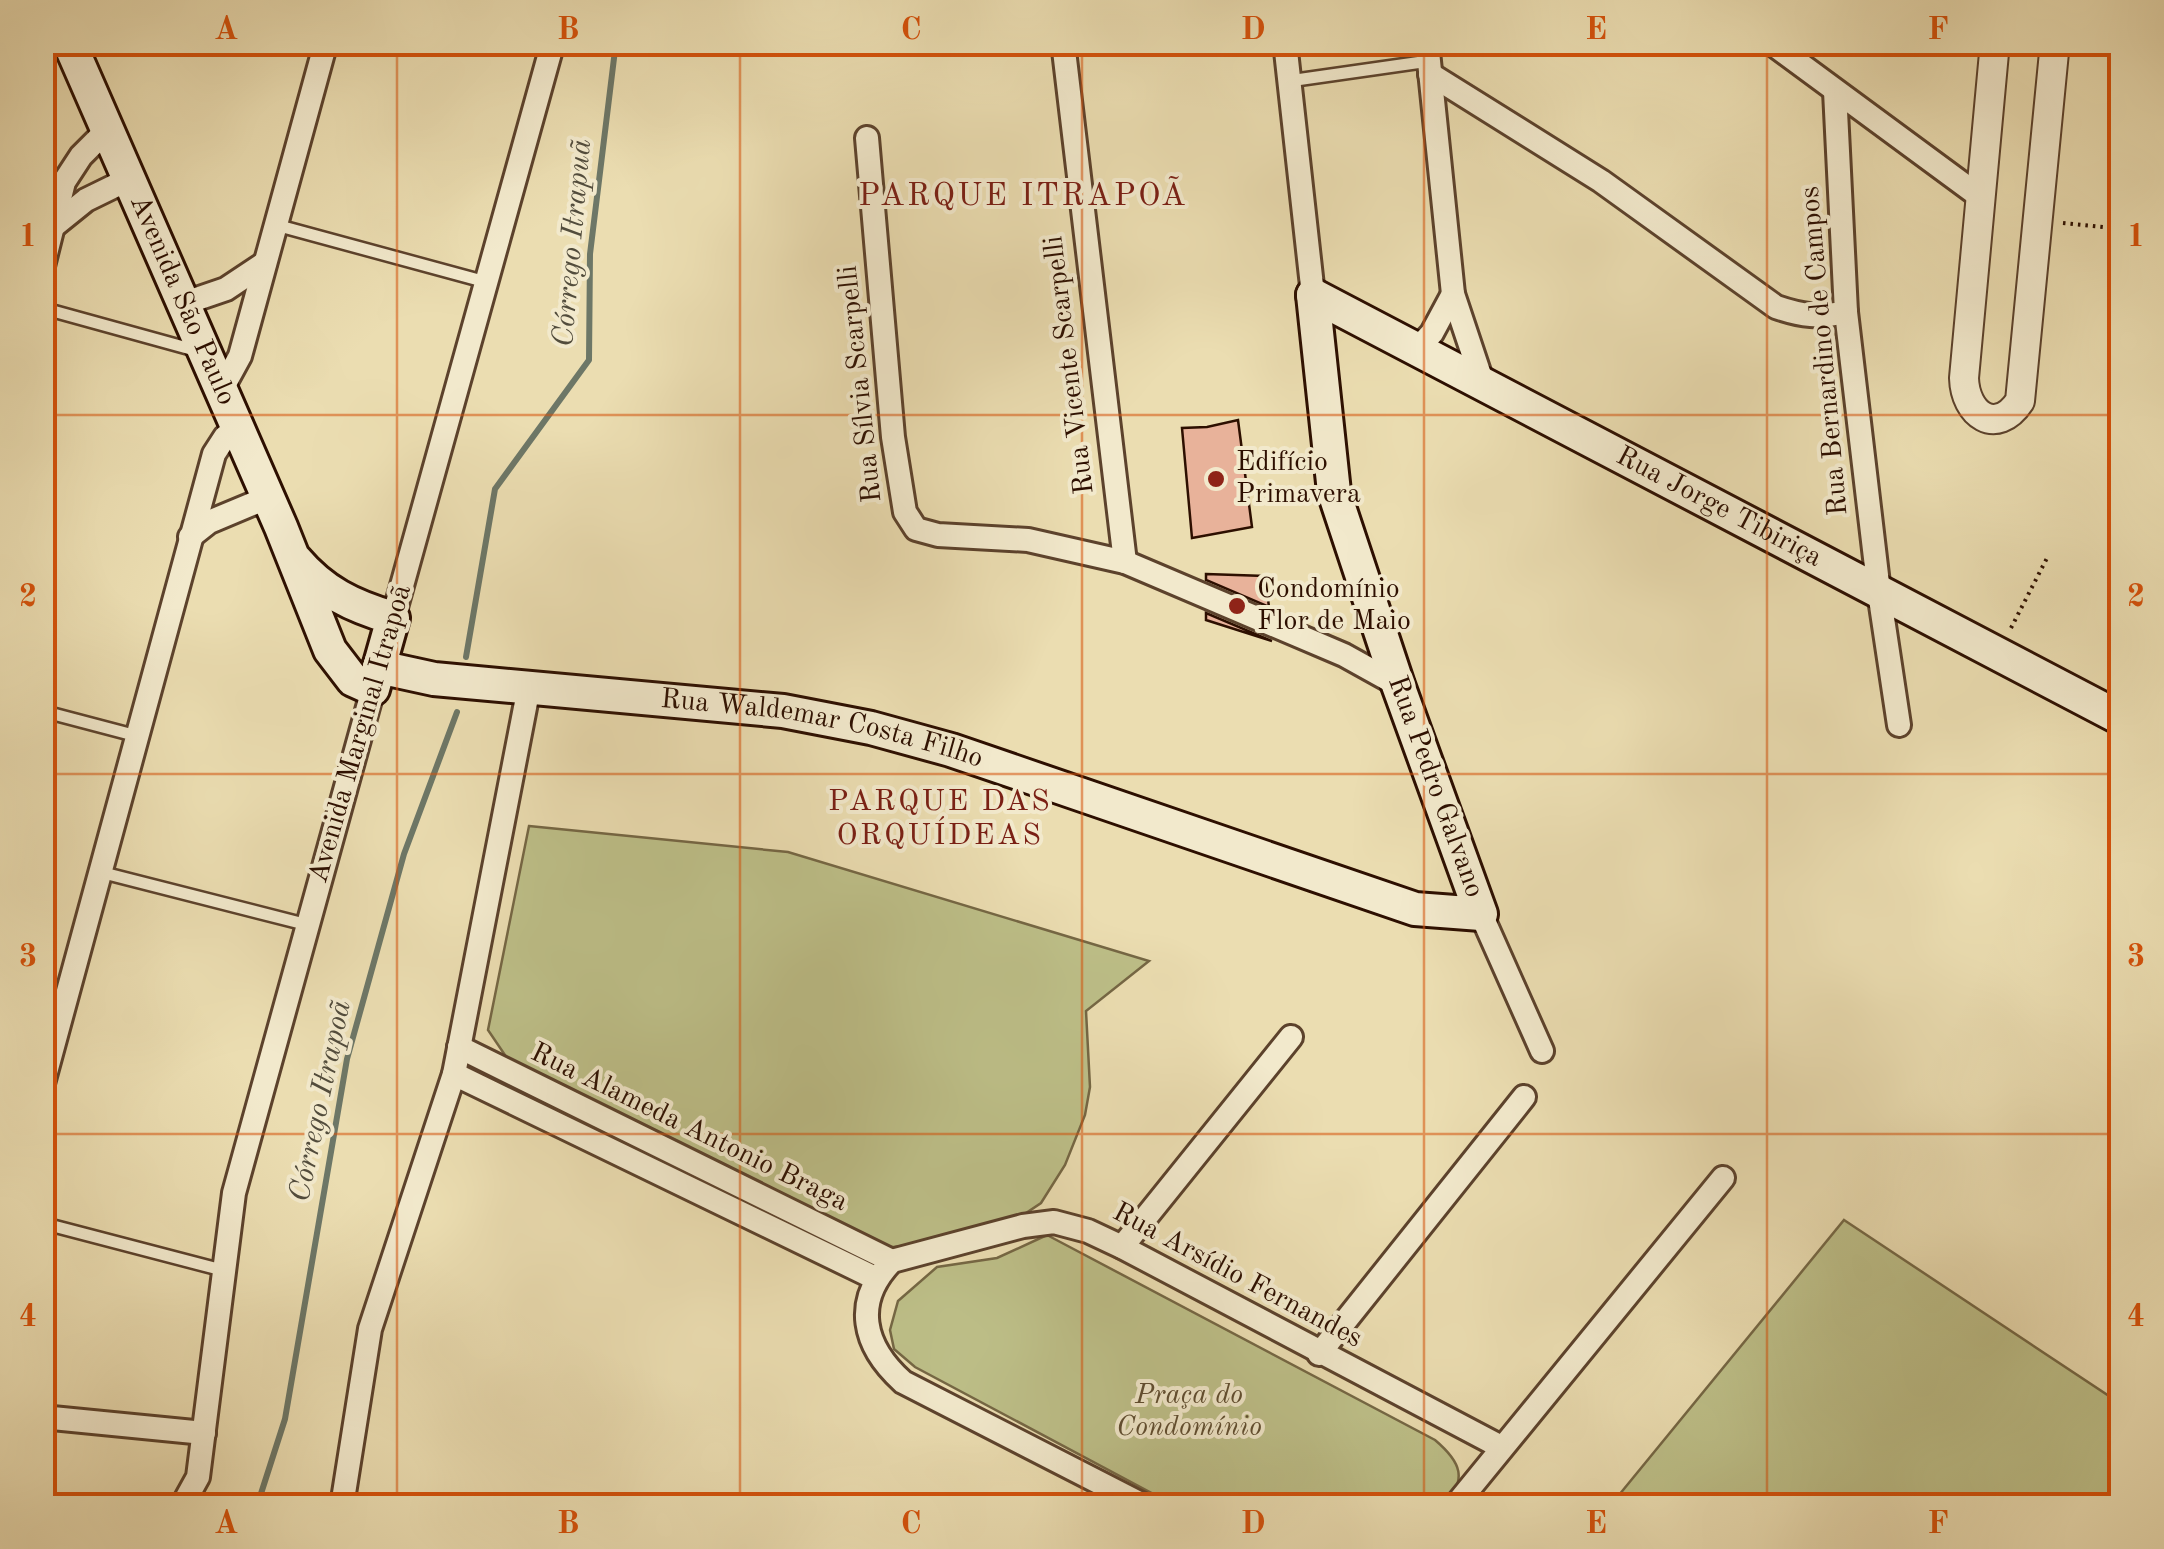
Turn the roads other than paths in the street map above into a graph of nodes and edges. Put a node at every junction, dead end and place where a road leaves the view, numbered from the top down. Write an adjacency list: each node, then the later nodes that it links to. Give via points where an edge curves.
1 (70, 42): 12 (main road, Avenida São Paulo)
2 (553, 42): 20 (street, Avenida Marginal Itrapoã)
3 (1063, 42): 34 (street, Rua Vicente Scarpelli)
4 (1285, 42): 10 (street, Rua Pedro Galvano)
5 (1770, 42): 11 (street)
6 (1995, 42): 15 (street)
7 (2055, 42): 15 (street, via 2020,401 2003,418 1980,416 1964,396)
8 (320, 48): 17 (street)
9 (1429, 59): 10 (lane); 22 (street); 25 (street, via 1776,308 1804,316)
10 (1289, 81): 21 (street, Rua Pedro Galvano)
11 (1835, 91): 15 (street); 25 (street, Rua Bernardino de Campos)
12 (109, 128): 14 (main road, Avenida São Paulo); 16 (street, via 72,166)
13 (867, 138): 34 (street, Rua Sílvia Scarpelli, via 905,512 916,529 938,536 1028,540)
14 (131, 178): 16 (street); 23 (main road, Avenida São Paulo)
15 (1979, 196)
16 (54, 225): 19 (street)
17 (276, 225): 18 (street); 20 (lane)
18 (265, 263): 23 (street, via 226,290); 29 (street, via 240,356)
19 (43, 264)
20 (486, 282): 36 (street, Avenida Marginal Itrapoã)
21 (1313, 294): 26 (main road, Rua Jorge Tibiriça); 37 (main road, Rua Pedro Galvano, via 1334,492)
22 (1454, 294): 26 (street); 28 (street)
23 (185, 303): 27 (main road, Avenida São Paulo)
24 (42, 308): 27 (lane)
25 (1846, 312): 35 (street, Rua Bernardino de Campos)
26 (1417, 349): 28 (main road, Rua Jorge Tibiriça)
27 (206, 354): 29 (main road, Avenida São Paulo)
28 (1484, 384): 35 (main road, Rua Jorge Tibiriça)
29 (222, 388): 30 (main road, Avenida São Paulo)
30 (238, 426): 31 (main road, Avenida São Paulo); 32 (street, via 214,454)
31 (268, 497): 32 (street); 33 (main road, Avenida São Paulo)
32 (190, 537): 45 (street)
33 (295, 559): 36 (main road, Avenida São Paulo, via 328,592); 39 (main road, Avenida São Paulo, via 335,660 353,680)
34 (1125, 562): 38 (street, Rua Sílvia Scarpelli)
35 (1879, 592): 43 (main road, Rua Jorge Tibiriça); 44 (street, Rua Bernardino de Campos)
36 (393, 618): 39 (main road, Avenida Marginal Itrapoã)
37 (1382, 638): 38 (street); 40 (main road, Rua Pedro Galvano)
38 (1344, 655): 40 (street, Rua Sílvia Scarpelli)
39 (376, 678): 41 (main road, Rua Waldemar Costa Filho); 48 (street, Avenida Marginal Itrapoã)
40 (1398, 685): 47 (main road, Rua Pedro Galvano)
41 (529, 687): 47 (main road, Rua Waldemar Costa Filho, via 783,711 871,728 1416,909); 50 (street)
42 (42, 711): 45 (lane)
43 (2122, 719)
44 (1899, 725)
45 (137, 736): 46 (street)
46 (100, 872): 48 (lane); 53 (street)
47 (1481, 914): 51 (street, Rua Pedro Galvano)
48 (308, 925): 58 (street, Avenida Marginal Itrapoã, via 234,1193)
49 (1291, 1036): 57 (street)
50 (459, 1047): 52 (street); 59 (street, Rua Alameda Antonio Braga)
51 (1542, 1051)
52 (454, 1074): 59 (street, Rua Alameda Antonio Braga); 65 (street, via 370,1329)
53 (42, 1087)
54 (1524, 1097): 60 (street)
55 (1723, 1178): 63 (street)
56 (42, 1223): 58 (lane)
57 (1122, 1247): 59 (street, Rua Arsídio Fernandes, via 1054,1222); 60 (street, Rua Arsídio Fernandes)
58 (222, 1270): 62 (street, Avenida Marginal Itrapoã)
59 (883, 1271): 66 (street, via 866,1310 884,1366 903,1382)
60 (1319, 1354): 63 (street, Rua Arsídio Fernandes)
61 (42, 1417): 62 (street)
62 (204, 1433): 64 (street, Avenida Marginal Itrapoã, via 198,1477)
63 (1500, 1447): 67 (street)
64 (182, 1506)
65 (342, 1506)
66 (1145, 1506)
67 (1454, 1506)

